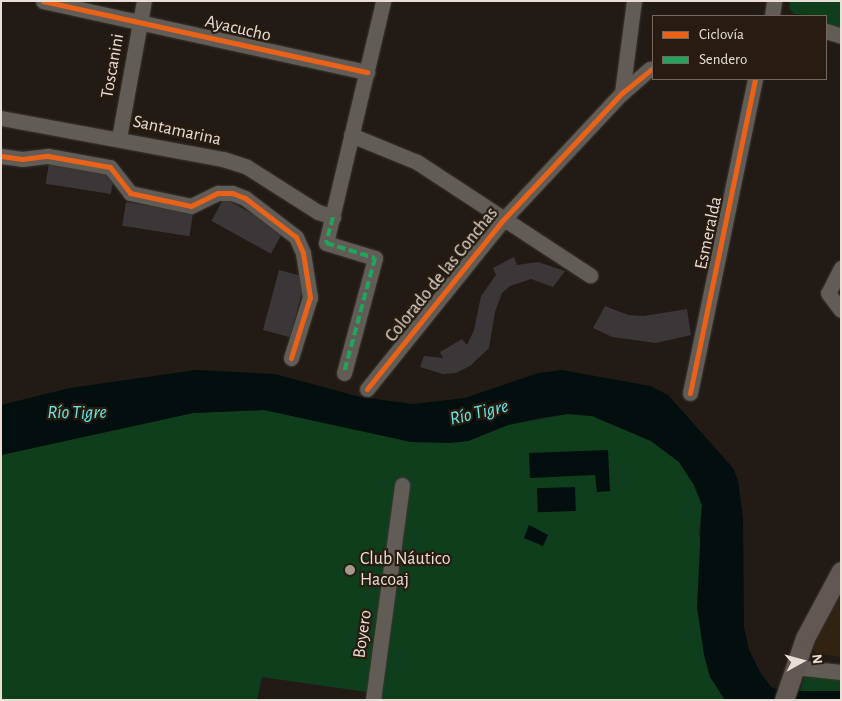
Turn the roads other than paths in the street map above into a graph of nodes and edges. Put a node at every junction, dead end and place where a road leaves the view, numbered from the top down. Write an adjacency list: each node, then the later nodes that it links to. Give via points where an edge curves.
1 (43, 1): 5 (street, Ayacucho)
2 (144, 1): 5 (street, Toscanini)
3 (383, 1): 10 (street)
4 (634, 1): 8 (street)
5 (140, 20): 10 (street, Ayacucho); 15 (street, Toscanini)
6 (827, 31): 7 (street)
7 (841, 36)
8 (626, 59): 9 (street, via 635,68); 12 (street)
9 (652, 68): 12 (street, Colorado de las Conchas)
10 (367, 72): 14 (street)
11 (755, 80): 25 (street, Esmeralda)
12 (622, 94): 18 (street, Colorado de las Conchas)
13 (1, 118): 15 (street, Santamarina)
14 (351, 135): 17 (street); 18 (street, via 417,162)
15 (119, 138): 17 (street, Santamarina, via 247,167 318,212)
16 (2, 159): 22 (street, via 48,156 110,167 130,193 191,206 218,193 232,193 245,198 296,237 304,253 310,297)
17 (333, 217): 23 (street, via 326,243 375,258)
18 (503, 220): 20 (street); 24 (street, Colorado de las Conchas)
19 (841, 268): 21 (street, via 828,294)
20 (590, 275)
21 (841, 310)
22 (291, 358)
23 (344, 373)
24 (368, 389)
25 (690, 392)
26 (402, 485): 31 (street, Boyero)
27 (841, 571): 28 (main road, via 805,638)
28 (795, 667): 29 (street); 30 (main road)
29 (841, 672)
30 (786, 693)
31 (373, 700)

